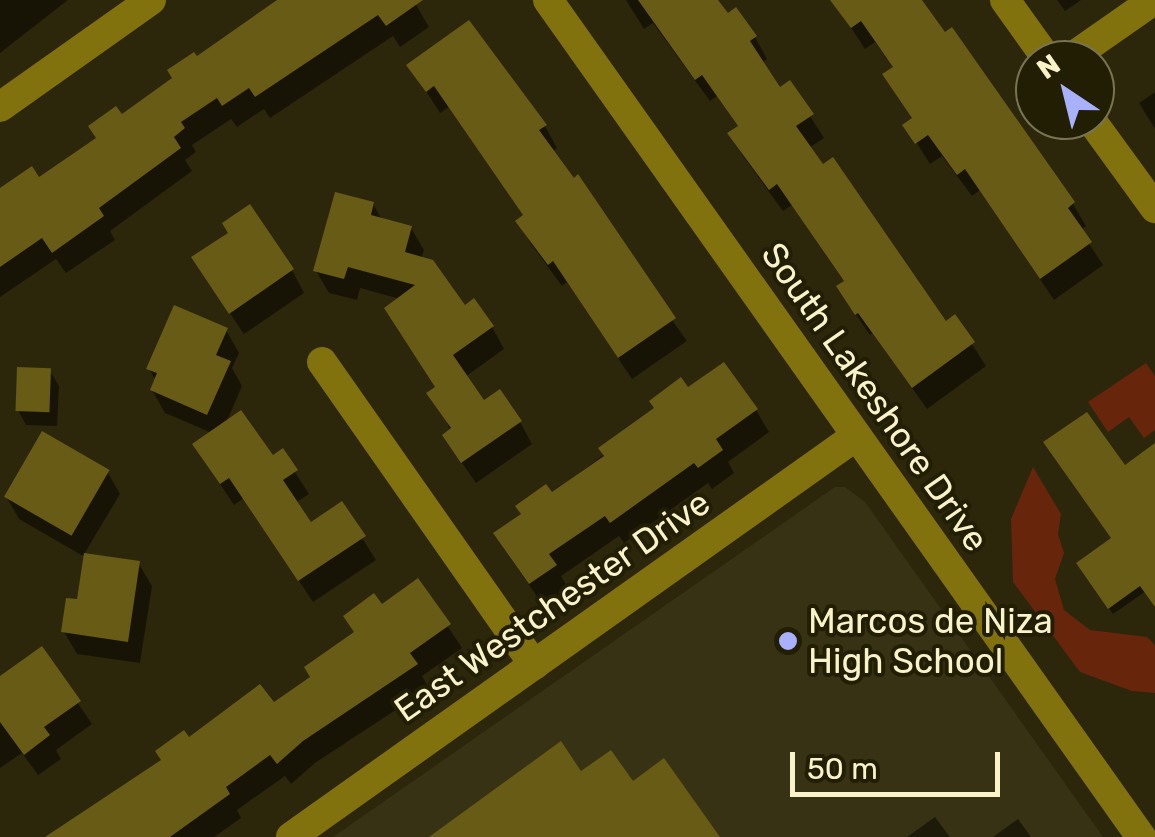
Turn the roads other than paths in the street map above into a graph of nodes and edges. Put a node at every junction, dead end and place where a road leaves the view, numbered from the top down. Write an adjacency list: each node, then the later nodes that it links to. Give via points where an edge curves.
1 (151, 0): 7 (street)
2 (548, 0): 11 (street, South Lakeshore Drive)
3 (1005, 0): 5 (street)
4 (1154, 0): 6 (street)
5 (1034, 40)
6 (1097, 40)
7 (0, 106)
8 (1106, 140): 9 (street)
9 (1155, 208)
10 (322, 362): 12 (street)
11 (856, 436): 12 (street, East Westchester Drive); 14 (street, South Lakeshore Drive)
12 (534, 666): 13 (street, East Westchester Drive)
13 (291, 837)
14 (1141, 837)

